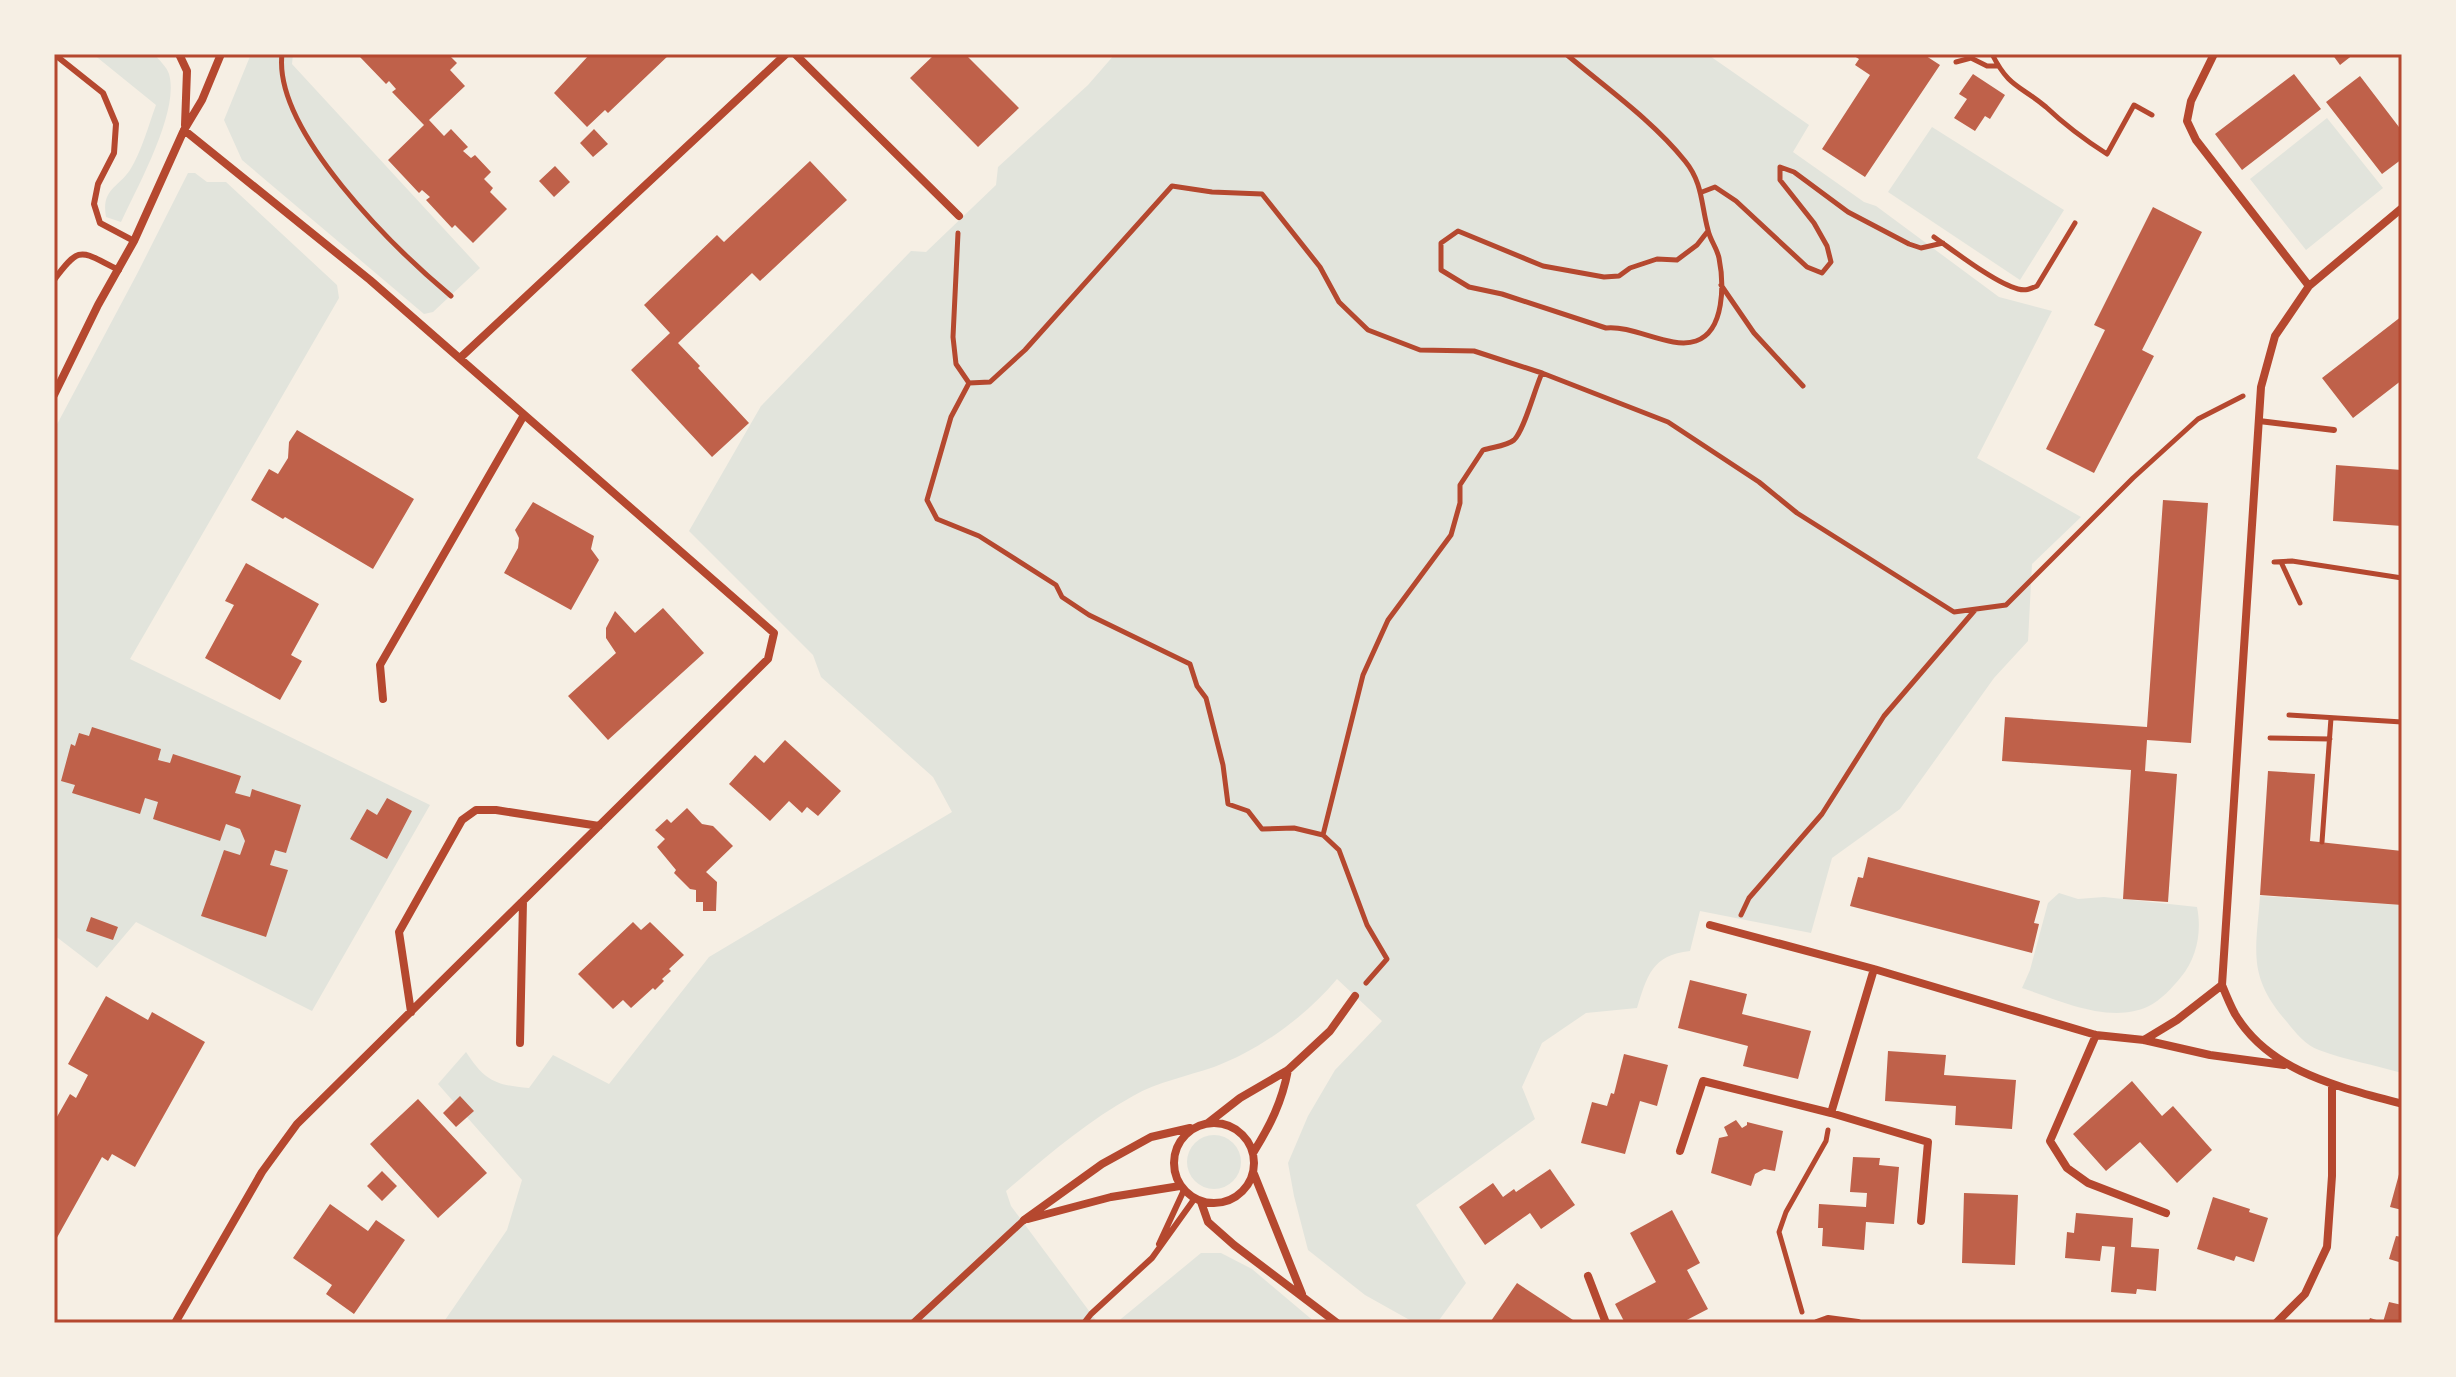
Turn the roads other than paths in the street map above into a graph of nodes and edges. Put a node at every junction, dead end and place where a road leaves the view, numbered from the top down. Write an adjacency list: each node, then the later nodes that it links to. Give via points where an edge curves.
1 (54, 54): 10 (lane, via 103,93 116,124 114,153 94,204 100,223)
2 (179, 54): 7 (street, via 187,71)
3 (221, 54): 7 (street)
4 (786, 54): 14 (street)
5 (795, 54): 9 (street)
6 (2214, 54): 13 (street, via 2187,121 2196,140)
7 (184, 130): 10 (street); 14 (street)
8 (2402, 208): 13 (street)
9 (959, 216)
10 (134, 241): 11 (street)
11 (119, 270): 12 (lane, via 84,253 71,257); 15 (street)
12 (54, 280)
13 (2309, 286): 17 (street, via 2275,336 2261,387)
14 (460, 358): 16 (street)
15 (54, 395)
16 (524, 415): 19 (street, via 380,665); 20 (street, via 774,633 768,659)
17 (2259, 421): 18 (lane); 24 (street)
18 (2334, 430)
19 (383, 699)
20 (599, 826): 21 (street); 26 (street, via 496,810 476,810 462,820 399,932)
21 (523, 901): 26 (street); 29 (street)
22 (1710, 925): 23 (street)
23 (1874, 969): 27 (street); 34 (street)
24 (2222, 985): 28 (street); 30 (street, via 2257,1043)
25 (1355, 996): 31 (street, via 1330,1031)
26 (411, 1012): 48 (street, via 297,1124 262,1172)
27 (2096, 1035): 28 (street); 42 (street, via 2050,1141 2067,1168 2088,1183)
28 (2144, 1040): 30 (street)
29 (520, 1043)
30 (2289, 1066): 32 (street)
31 (1288, 1070): 35 (street); 38 (street, via 1283,1097)
32 (2332, 1085): 33 (street); 55 (street, via 2327,1247 2305,1294)
33 (2402, 1104)
34 (1831, 1113): 37 (street, via 1703,1081); 44 (street, via 1928,1142)
35 (1208, 1123): 36 (street); 38 (street, via 1234,1128)
36 (1195, 1127): 40 (street, via 1184,1136 1173,1160); 43 (street, via 1151,1137 1102,1164)
37 (1680, 1151)
38 (1253, 1154): 39 (street)
39 (1254, 1174): 41 (street, via 1239,1196 1227,1202); 47 (street)
40 (1182, 1188): 41 (street); 43 (street, via 1111,1197); 45 (lane)
41 (1198, 1200): 45 (lane); 47 (street, via 1208,1222)
42 (2166, 1213)
43 (1024, 1220): 49 (street)
44 (1921, 1221)
45 (1152, 1258): 50 (lane)
46 (1588, 1276): 52 (street)
47 (1302, 1294): 51 (street)
48 (175, 1323)
49 (913, 1323)
50 (1084, 1323)
51 (1337, 1323)
52 (1606, 1323)
53 (1817, 1323): 54 (street)
54 (1858, 1323)
55 (2276, 1323)

